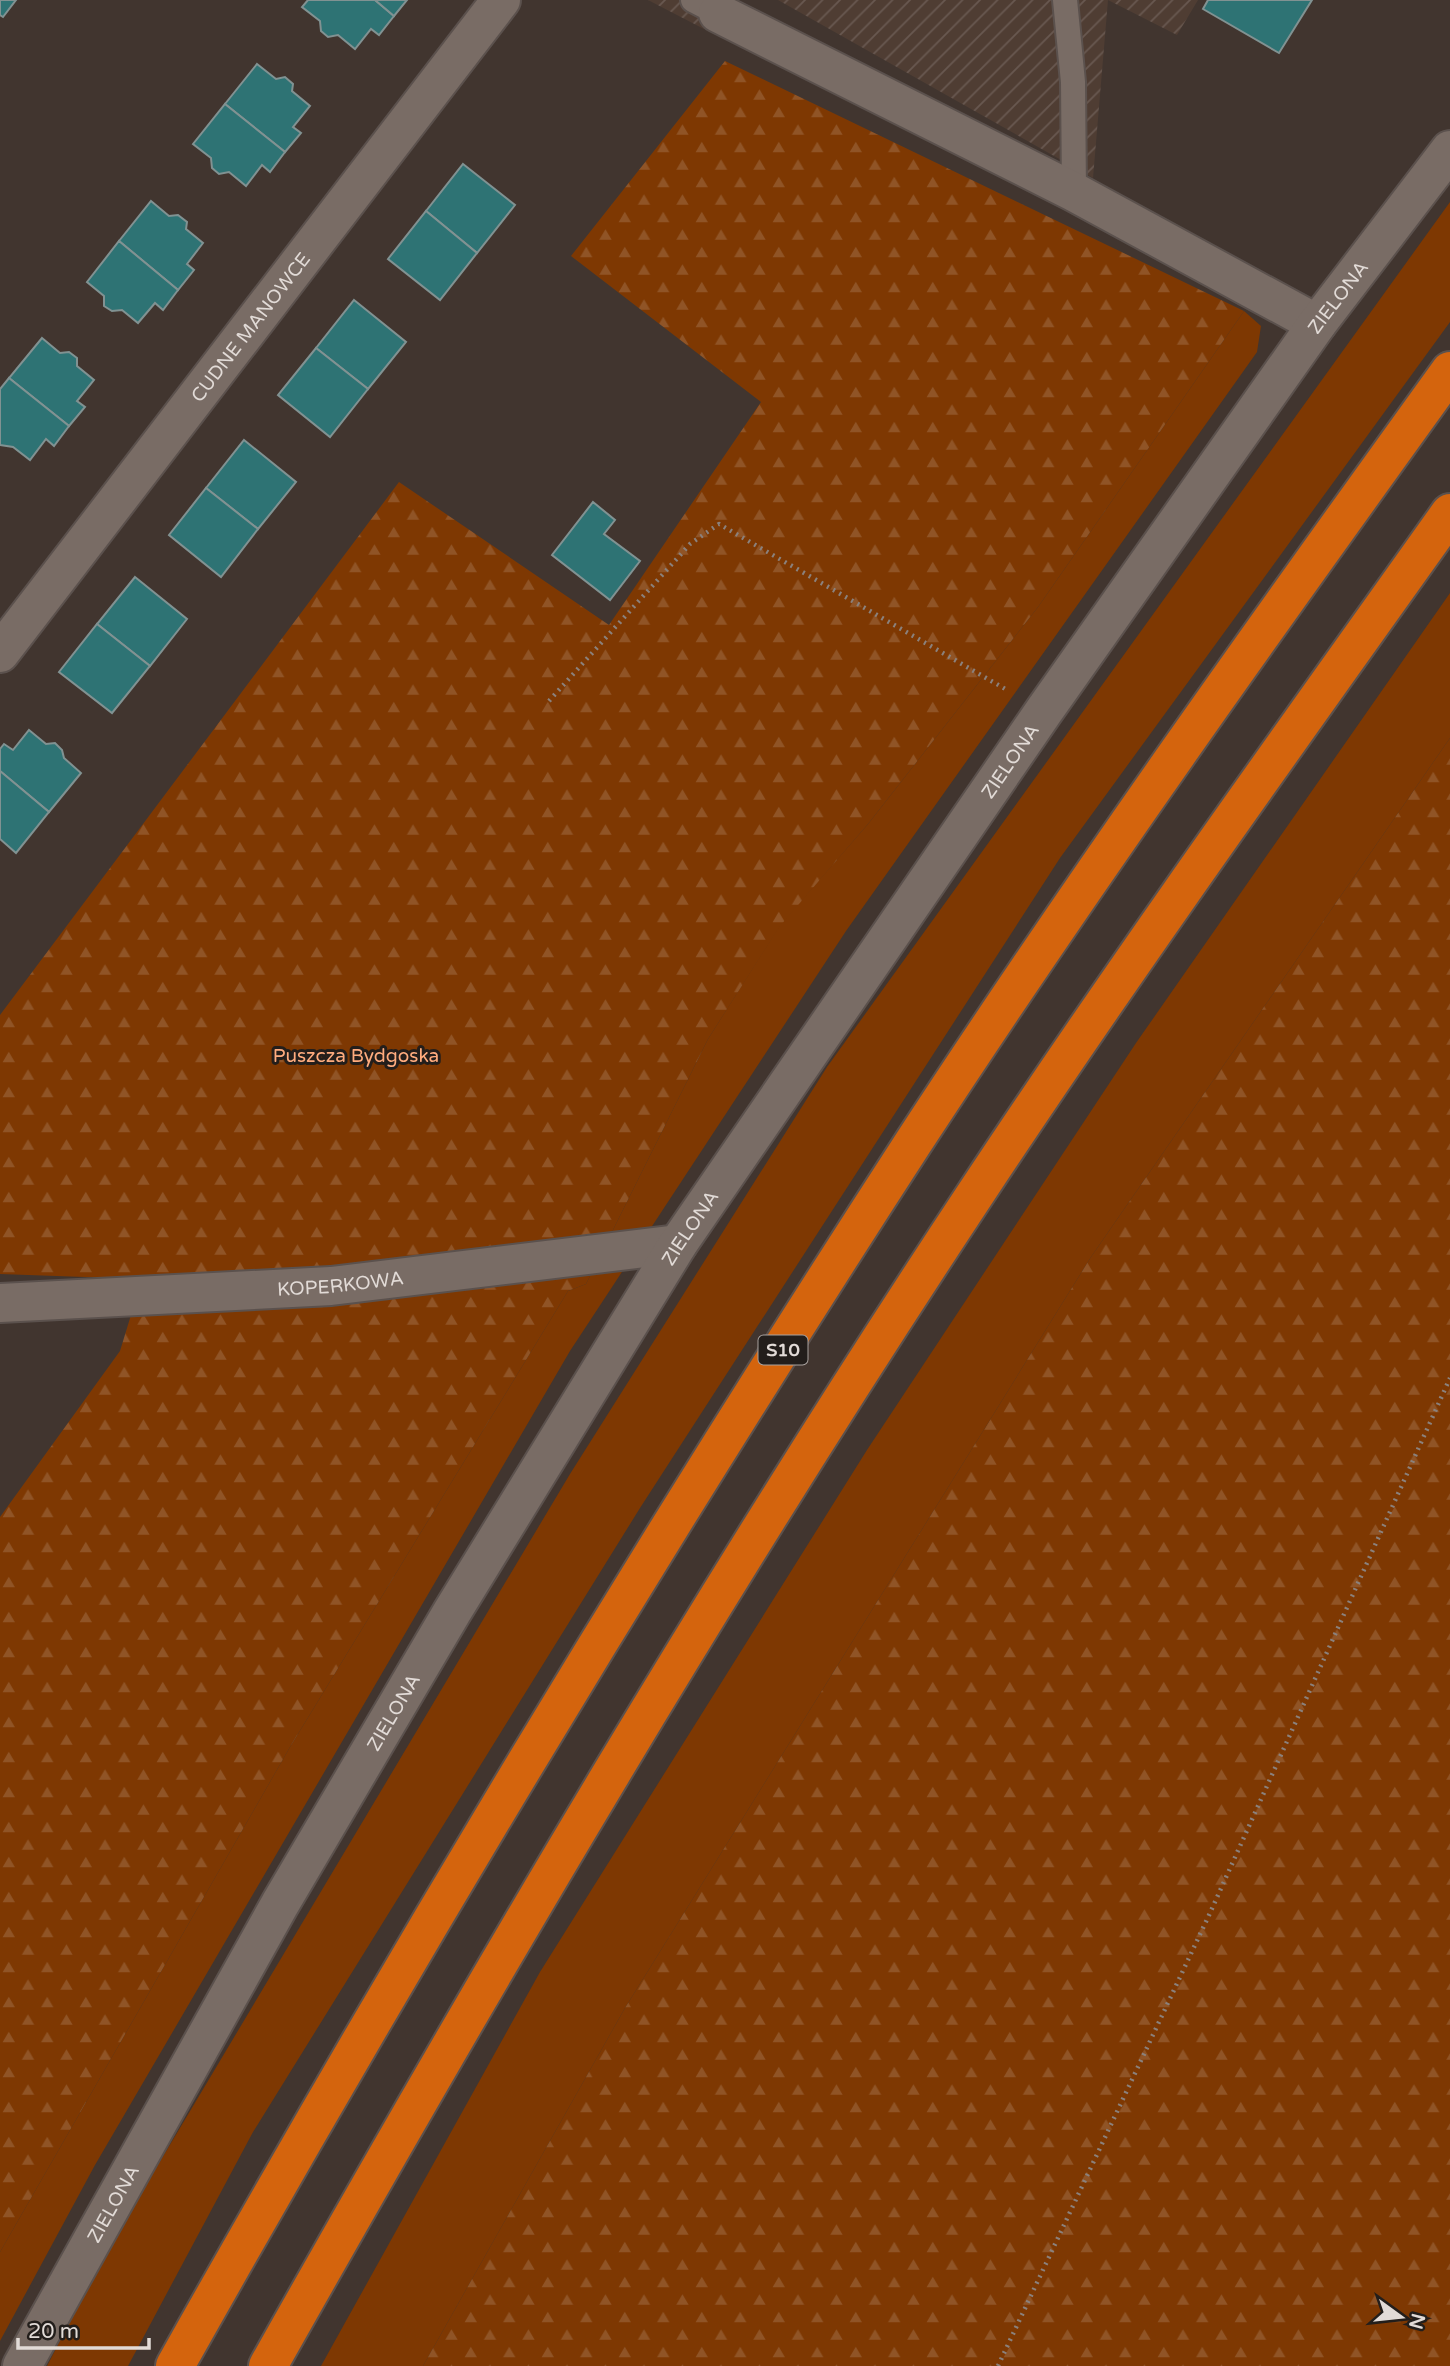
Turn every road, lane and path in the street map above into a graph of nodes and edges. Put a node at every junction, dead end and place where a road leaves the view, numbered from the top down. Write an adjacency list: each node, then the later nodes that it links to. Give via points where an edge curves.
1 (501, 0): 9 (street, CUDNE MANOWCE)
2 (1065, 0): 5 (lane, via 1073,82)
3 (705, 6): 5 (street)
4 (1450, 150): 6 (street, ZIELONA)
5 (1074, 192): 6 (street)
6 (1317, 324): 11 (street, ZIELONA)
7 (1450, 371): 16 (highway, S10, via 1222,687 915,1141 612,1621 325,2098)
8 (1450, 513): 17 (highway, via 969,1204 681,1656 395,2140)
9 (0, 653)
10 (549, 701): 11 (path, via 690,544 719,524)
11 (1044, 711): 12 (street, ZIELONA)
12 (678, 1244): 13 (street, KOPERKOWA, via 331,1286); 15 (street, ZIELONA, via 280,1904)
13 (0, 1303)
14 (1450, 1378): 18 (path, via 1216,1900)
15 (22, 2366)
16 (175, 2366)
17 (268, 2366)
18 (999, 2366)

